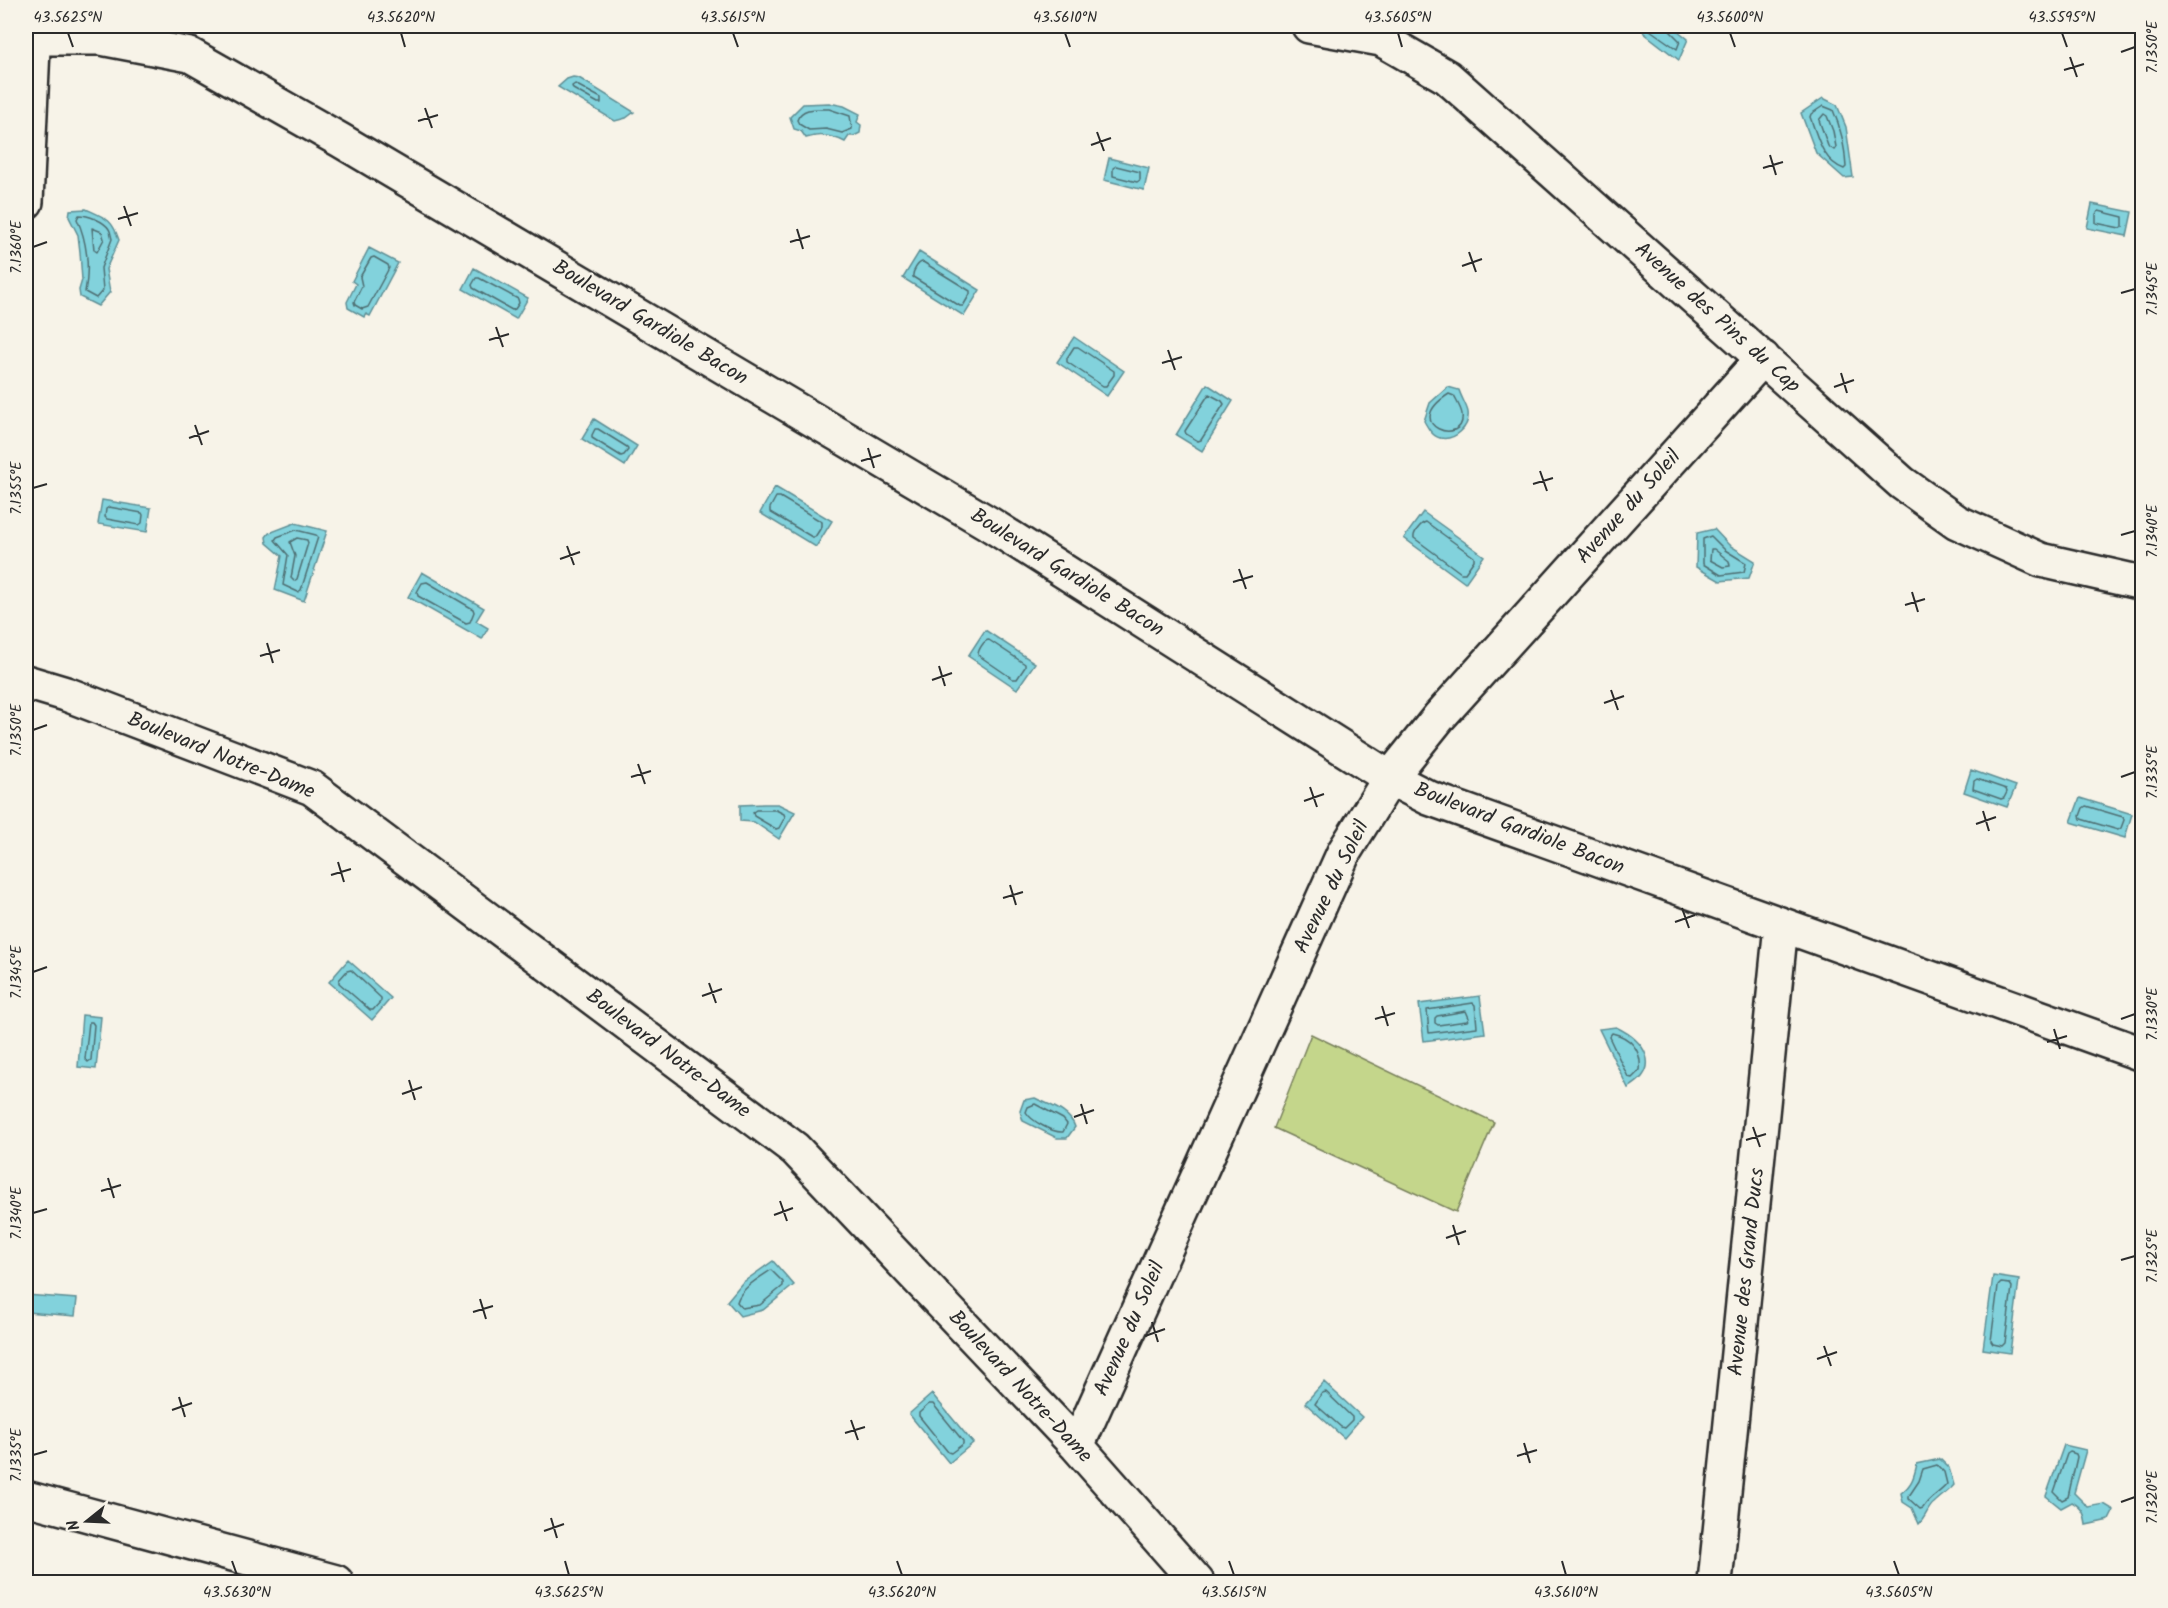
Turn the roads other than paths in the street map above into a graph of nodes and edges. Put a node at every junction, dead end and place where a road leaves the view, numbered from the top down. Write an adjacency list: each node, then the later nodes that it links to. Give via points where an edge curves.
1 (1309, 26): 4 (street, Avenue des Pins du Cap, via 1381,39 1447,77)
2 (31, 33): 3 (street); 7 (street, Boulevard Gardiole Bacon, via 101,38 190,55 988,523)
3 (26, 202)
4 (1763, 358): 5 (street, Avenue des Pins du Cap, via 1902,483 1957,522 2041,560); 7 (street, Avenue du Soleil, via 1439,717)
5 (2142, 583)
6 (26, 682): 10 (street, Boulevard Notre-Dame, via 312,788 795,1149)
7 (1390, 777): 8 (street, Boulevard Gardiole Bacon, via 1429,798); 10 (street, Avenue du Soleil, via 1344,852)
8 (1781, 925): 9 (street, Boulevard Gardiole Bacon); 14 (street, Avenue des Grand Ducs)
9 (2142, 1053)
10 (1077, 1446): 13 (street, Boulevard Notre-Dame)
11 (26, 1498): 12 (street)
12 (336, 1582)
13 (1197, 1582)
14 (1715, 1582)

